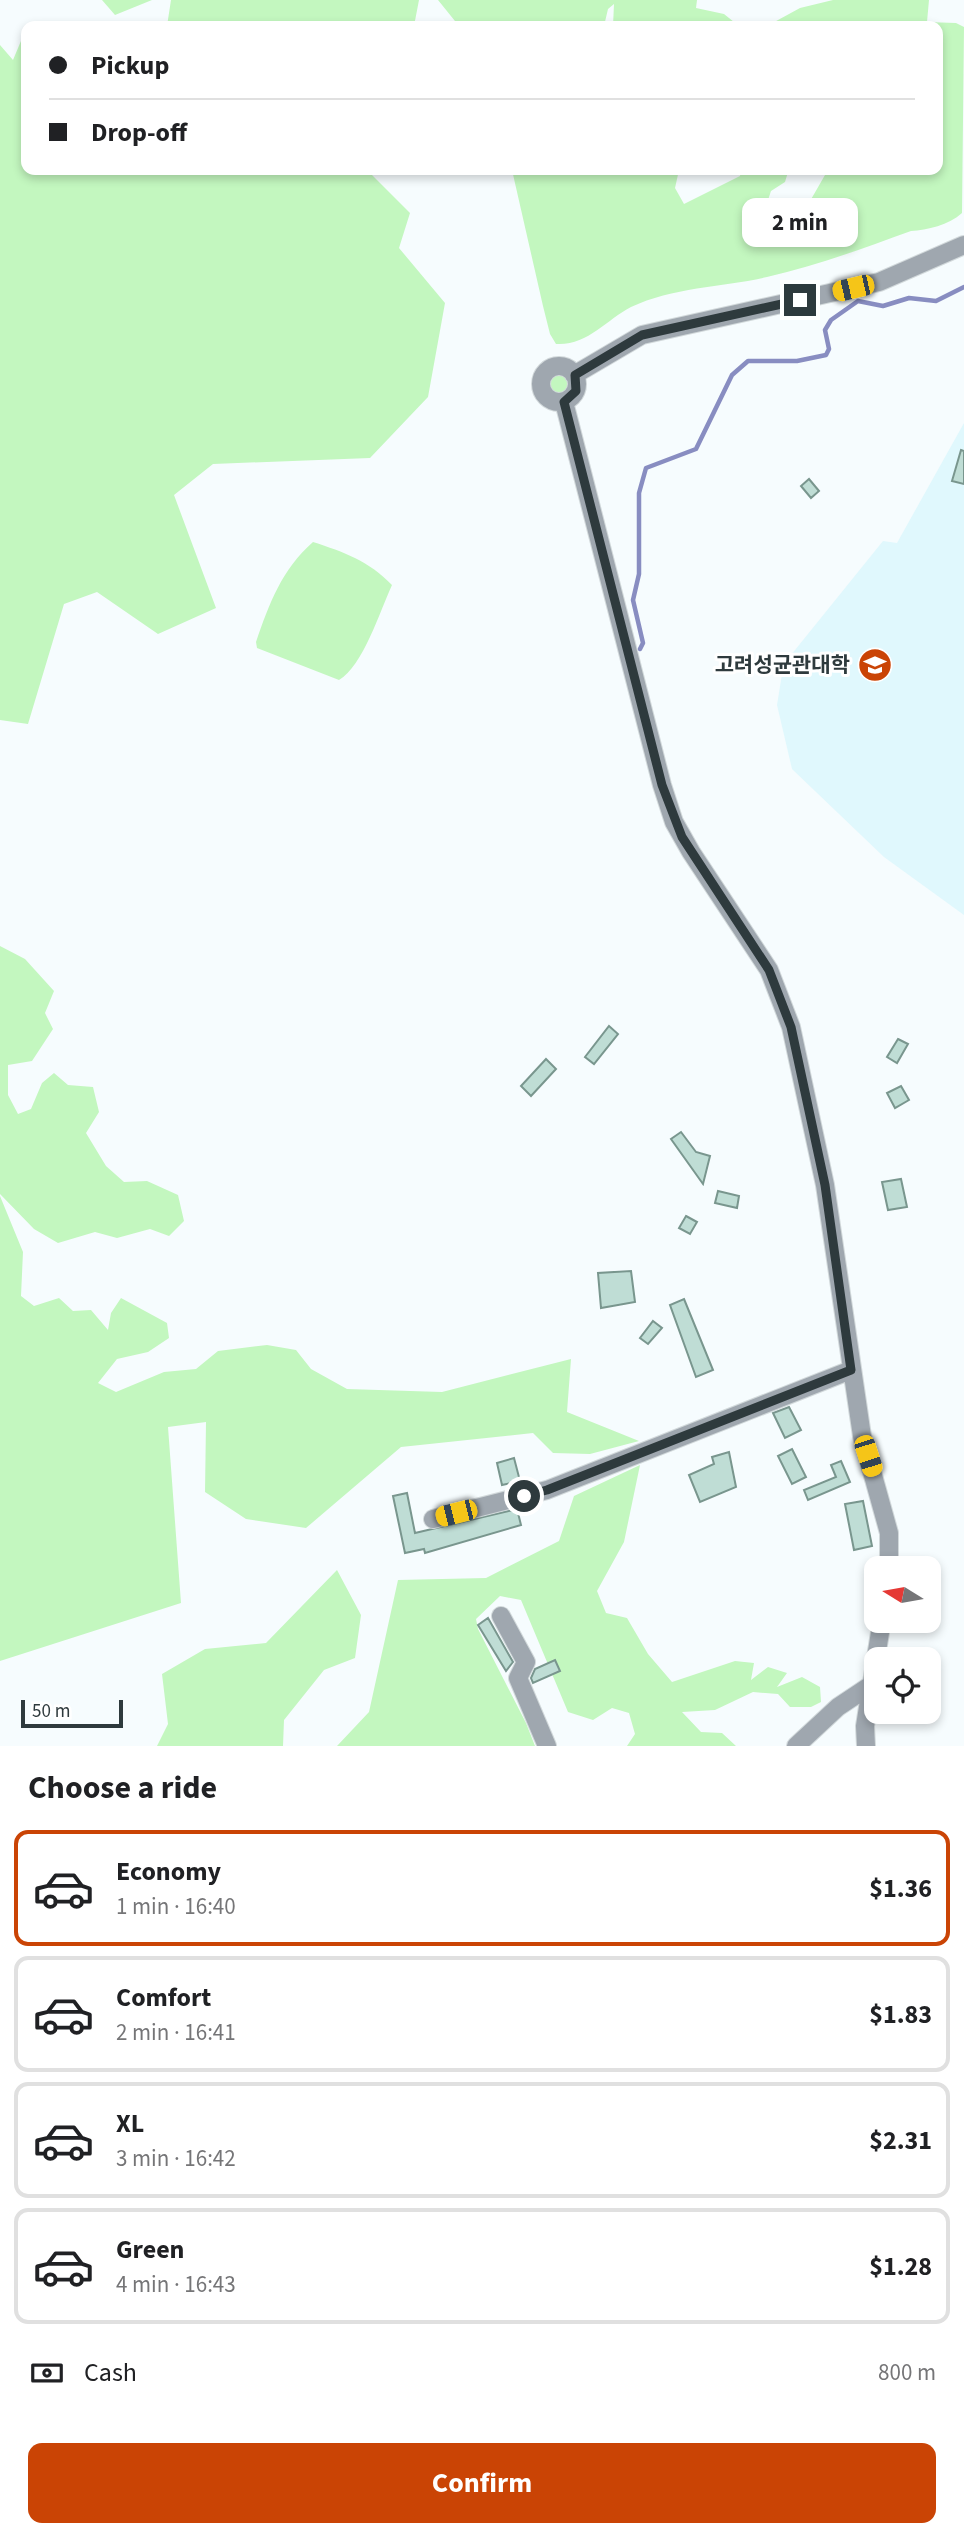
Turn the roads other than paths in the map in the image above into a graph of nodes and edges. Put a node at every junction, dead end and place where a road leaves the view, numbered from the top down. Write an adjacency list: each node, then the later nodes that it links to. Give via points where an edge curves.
1 (964, 245): 2 (street, via 879,282 642,335)
2 (575, 375): 3 (street, via 576,391); 3 (street, via 561,366 542,377 540,386 548,400)
3 (564, 402): 4 (street, via 674,822 769,970 791,1027 825,1185)
4 (851, 1370): 5 (street, via 547,1490); 6 (street, via 862,1436 889,1533)
5 (433, 1519)
6 (889, 1556)
7 (502, 1616): 11 (street, via 526,1662 518,1678)
8 (864, 1690): 10 (street, via 838,1707)
9 (864, 1724): 13 (street)
10 (813, 1738): 12 (street)
11 (547, 1746)
12 (796, 1746)
13 (866, 1746)

